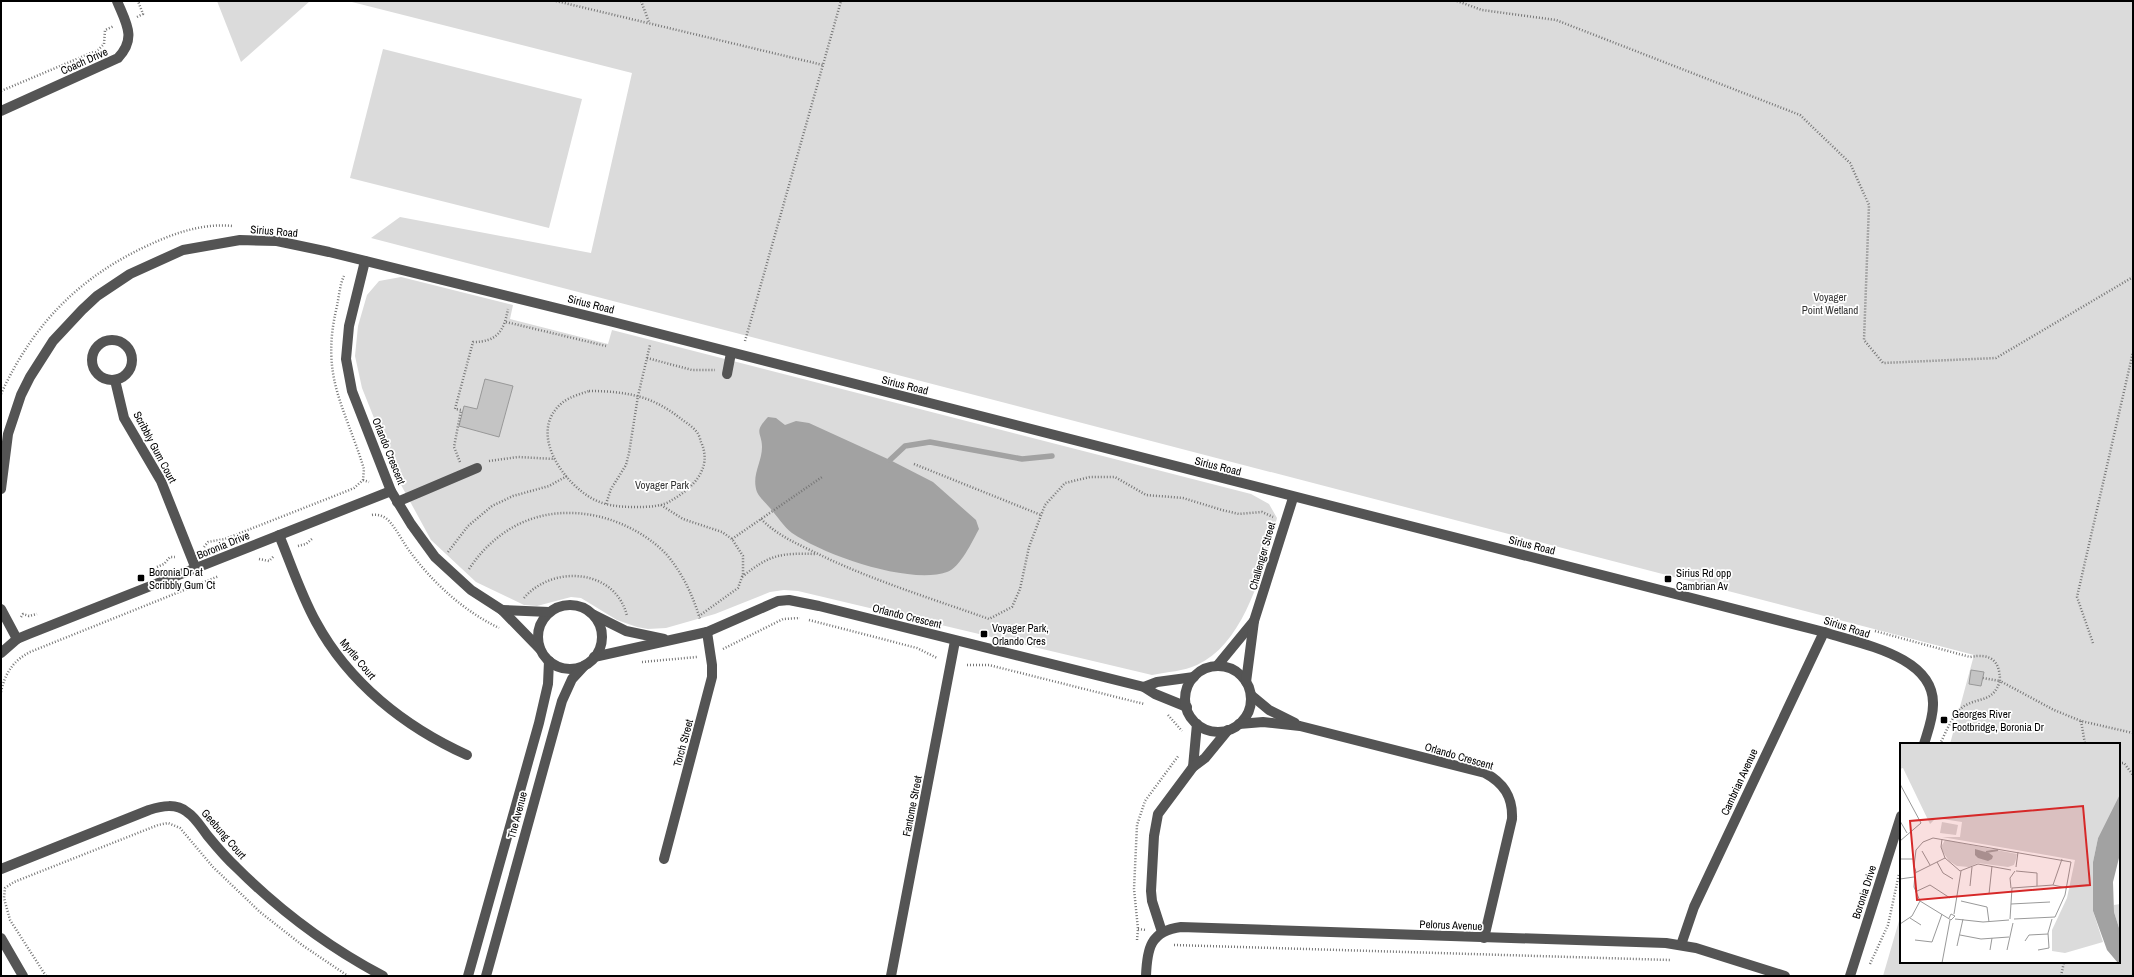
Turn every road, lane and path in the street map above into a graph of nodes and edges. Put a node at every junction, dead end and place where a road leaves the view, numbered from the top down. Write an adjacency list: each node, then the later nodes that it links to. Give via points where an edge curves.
1 (117, 1): 7 (street, Coach Drive)
2 (138, 1): 7 (path, via 143,14)
3 (556, 1): 8 (path)
4 (641, 1): 8 (path)
5 (841, 1): 9 (path)
6 (1458, 1): 14 (path, via 1482,10 1556,20 1800,115 1850,163 1869,205 1864,340 1883,363 1996,358)
7 (125, 22): 10 (path, via 105,30 104,44 98,50); 11 (street, Coach Drive, via 129,35 128,43 118,58)
8 (649, 22): 9 (path)
9 (823, 65): 20 (path)
10 (1, 91)
11 (1, 111)
12 (365, 261): 15 (street, Sirius Road); 27 (street, Sirius Road, via 277,241 240,240 183,250 130,274 97,296 82,310 53,341 40,360 13,415); 35 (street, Orlando Crescent, via 349,326 346,359 352,391)
13 (344, 276): 32 (path, via 332,331 330,360 338,400 364,468)
14 (2133, 276)
15 (511, 297): 16 (path); 17 (street, Sirius Road)
16 (506, 322): 18 (path); 29 (path, via 498,335 487,342 473,342 455,409 461,410 454,448)
17 (654, 333): 20 (street, Sirius Road); 21 (path)
18 (606, 346)
19 (2133, 352): 71 (path, via 2077,597)
20 (736, 354): 22 (street); 36 (street, Sirius Road)
21 (647, 358): 22 (path, via 692,370); 24 (path)
22 (728, 372)
23 (115, 380): 52 (street, Scribbly Gum Court, via 124,418 160,480)
24 (638, 396): 25 (path, via 589,391 562,403 552,414 547,427 547,439); 38 (path, via 626,465 611,489); 39 (path, via 658,404 677,416 697,432 704,448 704,467 699,478 681,495 669,503)
25 (555, 459): 28 (path, via 518,457 487,462); 30 (path)
26 (914, 464): 42 (path)
27 (2, 468): 34 (street, Sirius Road)
28 (477, 468): 29 (street)
29 (466, 473): 37 (street)
30 (567, 476): 38 (path, via 585,494); 48 (path, via 549,486 513,496 492,506 468,526)
31 (822, 477): 43 (path)
32 (363, 480): 33 (path); 47 (path, via 347,491 225,539 208,542)
33 (369, 482)
34 (1, 489)
35 (391, 491): 37 (street, Orlando Crescent); 45 (street, Boronia Drive)
36 (1293, 498): 44 (street, Challenger Street); 66 (street, Sirius Road)
37 (397, 502): 54 (street, Orlando Crescent, via 435,558)
38 (606, 504): 39 (path, via 620,508)
39 (661, 504): 46 (path, via 683,519 722,532)
40 (381, 511): 41 (path)
41 (381, 515)
42 (1041, 515): 44 (path, via 1045,505 1065,483 1090,477 1114,477 1146,495 1183,498 1239,514 1262,512); 49 (path, via 1012,607 989,619 855,571)
43 (760, 519): 46 (path); 49 (path, via 775,532)
44 (1284, 521): 64 (street, Challenger Street)
45 (279, 535): 52 (street, Boronia Drive); 102 (street, Myrtle Court, via 316,622 351,672 380,701 415,728 429,738)
46 (732, 539): 53 (path, via 743,556)
47 (204, 547)
48 (448, 552)
49 (817, 554): 53 (path, via 784,553 758,564)
50 (175, 557): 51 (path, via 170,557 164,564)
51 (150, 569)
52 (196, 569): 68 (street, Boronia Drive)
53 (741, 578): 61 (path, via 738,588)
54 (460, 581): 57 (street, Orlando Crescent); 61 (path, via 480,552 517,525 548,514 586,513 623,524 647,538 666,554 686,583)
55 (522, 600): 63 (path, via 529,591 547,580 571,575 584,577 599,582 611,591 625,610)
56 (1, 609): 68 (street)
57 (502, 610): 58 (street); 72 (street, Orlando Crescent)
58 (549, 612): 60 (street, via 558,607 572,605 586,609); 72 (street, via 538,628)
59 (39, 614): 62 (path, via 23,614)
60 (593, 615): 69 (street, Orlando Crescent, via 628,632); 75 (street, via 601,627 602,637 599,650)
61 (699, 616): 65 (path)
62 (20, 619)
63 (628, 621)
64 (1254, 621): 81 (street, Challenger Street); 84 (street, Challenger Street)
65 (705, 632): 69 (street, Orlando Crescent); 70 (street, Orlando Crescent, via 767,604 789,600); 74 (street, Torch Street)
66 (1824, 632): 98 (street, Sirius Road, via 1900,657 1922,672 1932,692 1934,704); 114 (street, Cambrian Avenue, via 1694,907)
67 (1870, 633): 85 (path, via 1878,632 1970,657 1989,657 2000,671)
68 (17, 640): 73 (street, Boronia Drive)
69 (668, 640): 75 (street, Orlando Crescent)
70 (955, 641): 86 (street, Orlando Crescent); 125 (street, Fantome Street)
71 (2093, 643)
72 (540, 649): 77 (street)
73 (1, 653)
74 (711, 653): 76 (path, via 783,619 792,618 811,620 917,648); 78 (path, via 679,660); 107 (street, Torch Street, via 710,687)
75 (594, 657): 80 (street)
76 (937, 658)
77 (549, 661): 80 (street, via 567,669); 123 (street, The Avenue, via 548,684 539,723)
78 (638, 662)
79 (967, 665): 88 (path, via 989,665)
80 (584, 666): 124 (street, The Avenue, via 572,679 562,701)
81 (1217, 666): 82 (street, via 1206,668); 84 (street, via 1231,669 1240,674)
82 (1194, 677): 86 (street, via 1157,682); 89 (street, via 1186,692)
83 (1983, 678): 85 (path)
84 (1246, 682): 87 (street)
85 (2000, 682): 91 (path); 99 (path, via 1988,698 1966,705 1957,714)
86 (1144, 687): 89 (street, Orlando Crescent)
87 (1251, 695): 93 (street, via 1247,713); 94 (street, Orlando Crescent, via 1269,710)
88 (1145, 705)
89 (1187, 707): 92 (street)
90 (1165, 712): 97 (path)
91 (2081, 721): 96 (path); 100 (path)
92 (1197, 724): 95 (street, via 1212,730); 104 (street)
93 (1239, 724): 94 (street, Orlando Crescent, via 1263,722); 95 (street)
94 (1300, 726): 113 (street, Orlando Crescent, via 1485,773 1503,785 1509,795 1512,819)
95 (1228, 730): 104 (street, via 1205,758)
96 (2133, 733)
97 (1184, 735)
98 (1924, 743)
99 (1941, 743)
100 (2085, 743)
101 (1181, 753): 110 (path, via 1145,801 1137,825 1134,894)
102 (466, 755)
103 (2120, 762): 105 (path, via 2124,763)
104 (1193, 767): 111 (street, via 1158,814 1155,825 1151,891)
105 (2133, 775)
106 (1900, 819): 128 (street, Boronia Drive)
107 (664, 859)
108 (1, 869): 122 (street, Geebung Court, via 150,810 160,807 180,808 188,812 238,869 285,912 336,949)
109 (1900, 869): 118 (path, via 1888,925)
110 (1138, 929): 111 (path); 115 (path)
111 (1159, 935): 113 (street, Pelorus Avenue, via 1170,929 1193,928); 116 (path, via 1166,948 1182,944); 126 (street, via 1147,954)
112 (1, 938): 119 (street)
113 (1484, 938): 114 (street, Pelorus Avenue)
114 (1681, 945): 127 (street, Pelorus Avenue)
115 (1134, 946)
116 (1677, 960)
117 (2064, 963): 129 (path)
118 (1868, 968)
119 (23, 976)
120 (46, 976): 121 (path, via 10,920 4,898 5,888 14,882 154,826 168,823 174,824 184,832 218,872 260,912)
121 (348, 976)
122 (383, 976)
123 (468, 976)
124 (486, 976)
125 (891, 976)
126 (1146, 976)
127 (1785, 976)
128 (1850, 976)
129 (2062, 976)

